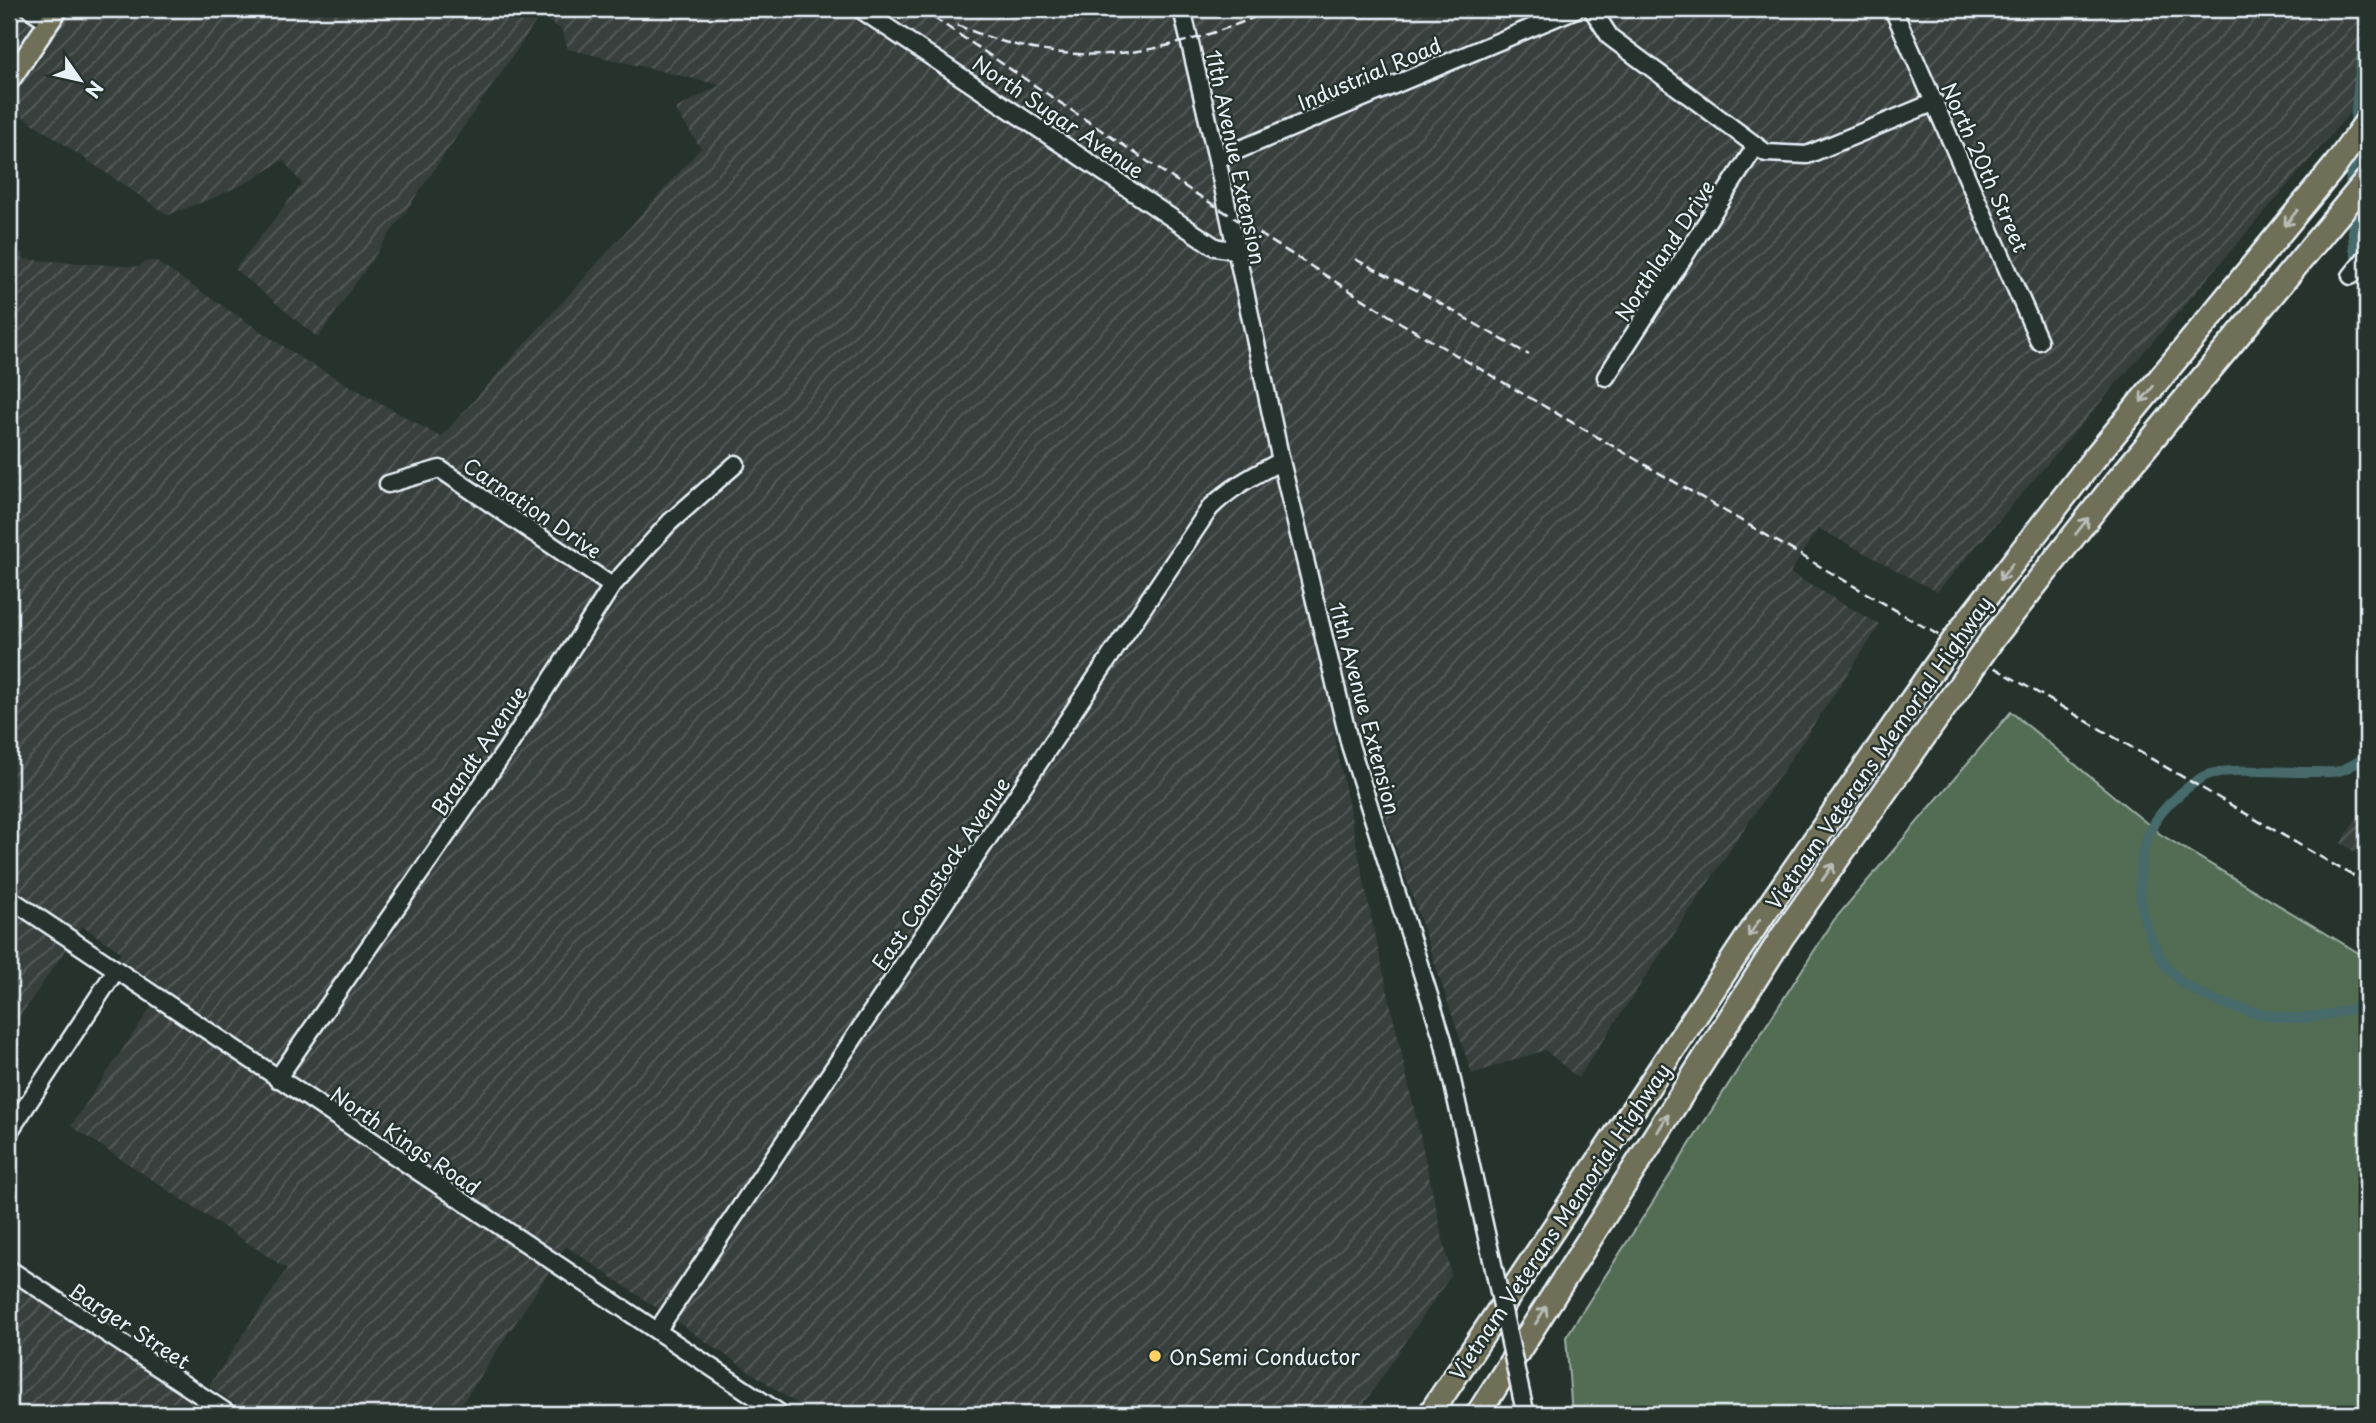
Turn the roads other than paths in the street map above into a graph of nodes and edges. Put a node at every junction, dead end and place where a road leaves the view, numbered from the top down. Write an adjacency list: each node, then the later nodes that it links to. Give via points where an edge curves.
1 (30, 9): 7 (street)
2 (860, 9): 16 (street, North Sugar Avenue, via 1215,247)
3 (1182, 9): 12 (street, 11th Avenue Extension)
4 (1576, 9): 12 (street, Industrial Road)
5 (1592, 9): 11 (street, via 1609,37)
6 (1894, 9): 9 (street, North 20th Street)
7 (54, 16): 8 (main road)
8 (9, 81)
9 (1935, 102): 11 (street, via 1807,155 1766,153); 19 (street, North 20th Street)
10 (2367, 121): 34 (highway, Vietnam Veterans Memorial Highway, one-way to 34, bridge, via 1970,618 1762,916)
11 (1756, 146): 20 (street, Northland Drive)
12 (1217, 159): 16 (street, 11th Avenue Extension)
13 (2367, 180): 15 (highway)
14 (2367, 199): 15 (highway)
15 (2336, 226): 35 (highway, Vietnam Veterans Memorial Highway, one-way to 15, bridge, via 1782,937 1962,681 2227,347)
16 (1237, 251): 21 (street, 11th Avenue Extension)
17 (2367, 256): 18 (street)
18 (2351, 276)
19 (2039, 341)
20 (1606, 377)
21 (1282, 461): 30 (street, East Comstock Avenue, via 1233,488 1210,508); 31 (street, 11th Avenue Extension, bridge, via 1360,780 1443,1040)
22 (736, 464): 24 (street, Brandt Avenue, via 670,522)
23 (388, 484): 24 (street, Carnation Drive, via 440,469)
24 (612, 586): 27 (street, Brandt Avenue, via 506,750)
25 (9, 898): 26 (street, North Kings Road)
26 (116, 970): 27 (street, North Kings Road); 28 (street)
27 (277, 1079): 30 (street, North Kings Road)
28 (9, 1132)
29 (9, 1269): 32 (street, Barger Street)
30 (657, 1331): 33 (street, North Kings Road)
31 (1524, 1406)
32 (229, 1414)
33 (781, 1414)
34 (1430, 1414)
35 (1478, 1414)

